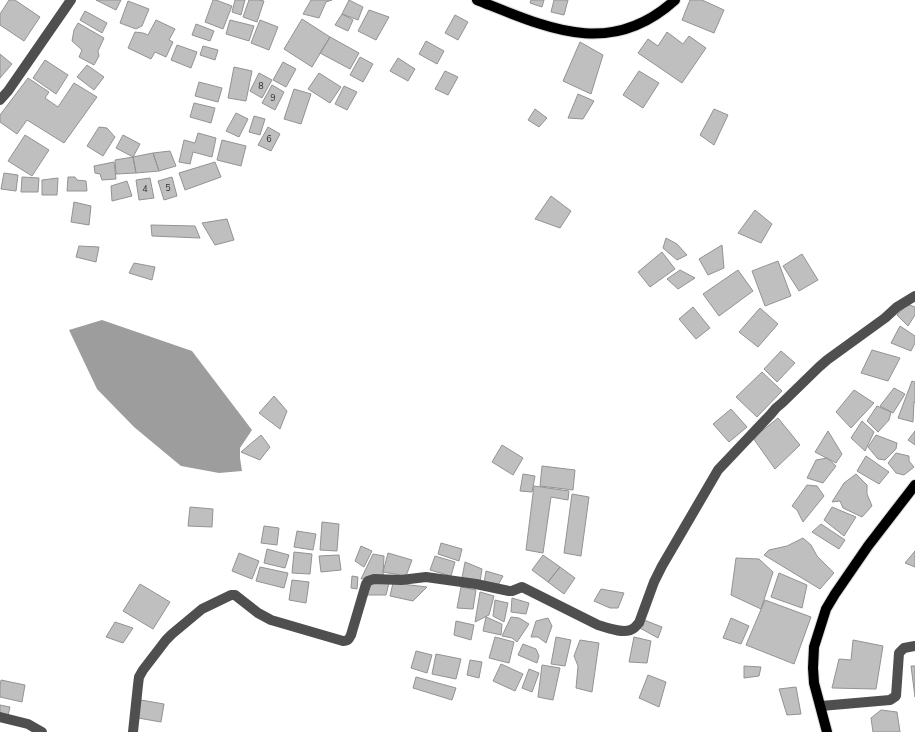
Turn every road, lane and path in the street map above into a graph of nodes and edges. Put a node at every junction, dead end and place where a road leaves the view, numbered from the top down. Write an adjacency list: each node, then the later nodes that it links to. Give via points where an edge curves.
1 (71, 0): 4 (street)
2 (477, 0): 3 (main road, via 553,28 607,34 643,23)
3 (675, 0)
4 (0, 100)
5 (915, 296): 11 (street, via 819,367 718,470 662,566 639,623 634,628 620,630 598,625 522,586 509,591 430,577 374,579 366,584 351,635 347,641 343,641 272,620 258,613 235,595 230,595 202,609 172,634 143,670 139,677)
6 (915, 486): 8 (main road, via 868,546 826,609 814,647 814,683)
7 (915, 646): 8 (street, via 904,648 899,653 896,696 890,700)
8 (821, 706): 12 (main road)
9 (0, 717): 10 (street, via 28,724)
10 (42, 732)
11 (132, 732)
12 (827, 732)

